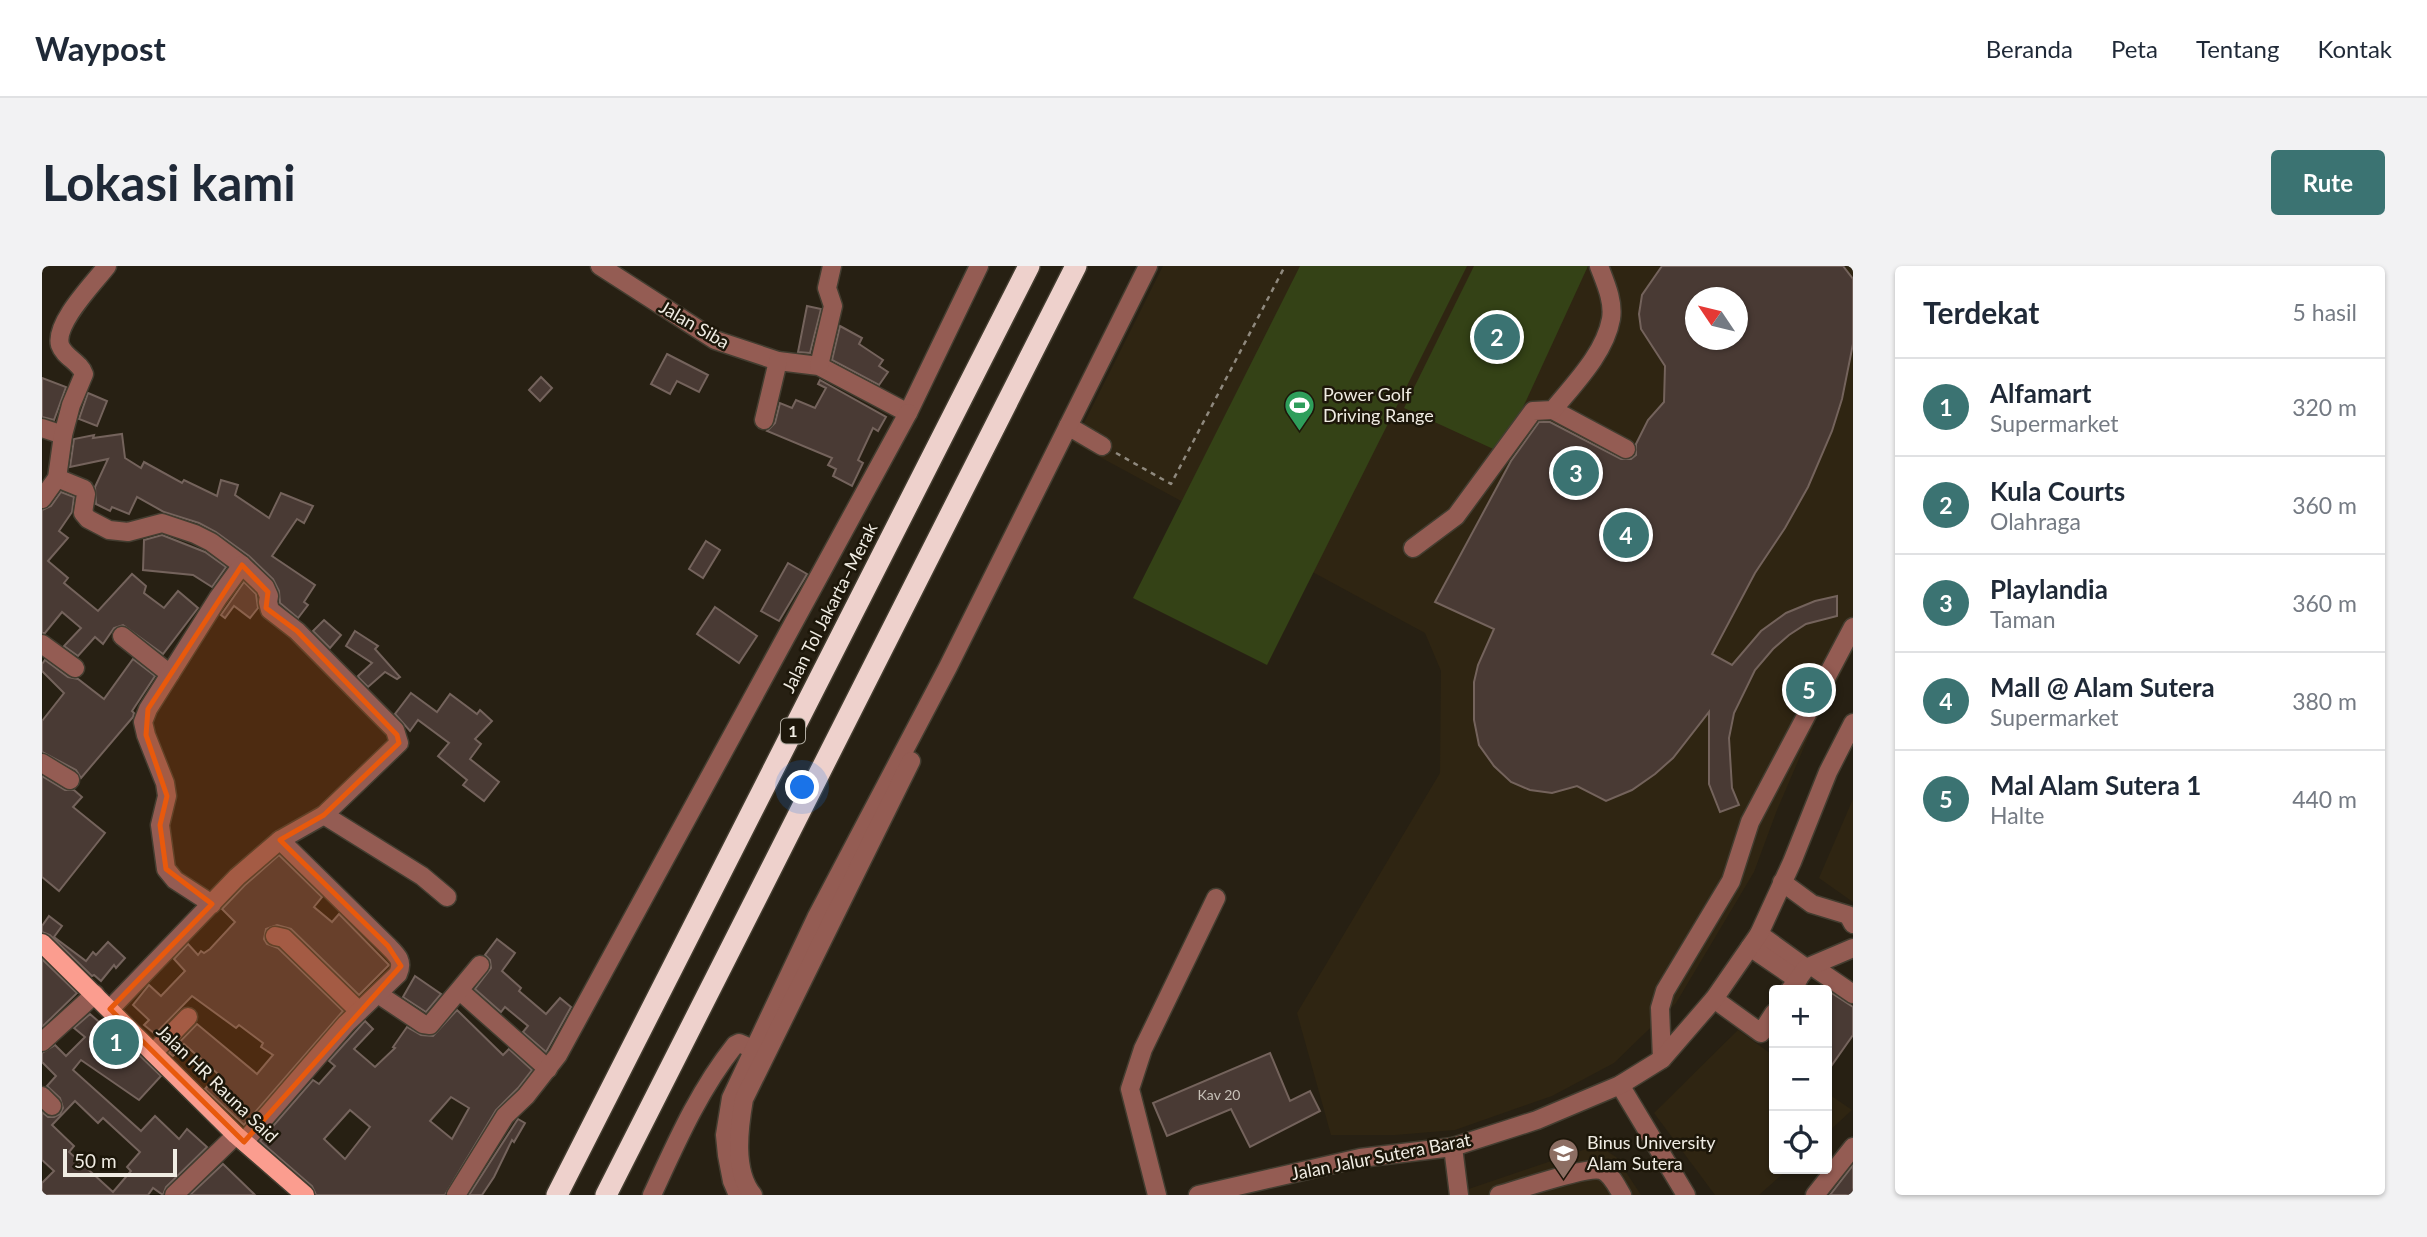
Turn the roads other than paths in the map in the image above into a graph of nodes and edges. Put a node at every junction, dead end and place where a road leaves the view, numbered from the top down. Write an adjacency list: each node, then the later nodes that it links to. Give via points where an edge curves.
1 (107, 266): 16 (street, via 71,311 60,335 65,353 84,374)
2 (600, 266): 9 (street, Jalan Siba, via 715,340)
3 (832, 266): 10 (street, via 827,288 833,306)
4 (979, 266): 12 (street)
5 (1029, 266): 66 (highway, Jalan Tol Jakarta–Merak / 1)
6 (1076, 266): 67 (highway, 1)
7 (1148, 266): 14 (street)
8 (1599, 266): 11 (street, via 1610,296 1611,318 1586,370)
9 (778, 361): 10 (street, Jalan Siba); 13 (street)
10 (819, 366): 12 (street)
11 (1553, 410): 18 (street); 21 (street, via 1533,411 1456,516)
12 (908, 413): 58 (street)
13 (764, 420)
14 (1068, 426): 17 (street); 26 (street)
15 (42, 428): 16 (street)
16 (63, 436): 19 (street)
17 (1102, 446)
18 (1626, 449)
19 (57, 478): 20 (street); 22 (street, via 85,489 83,513 98,525 128,532 153,524 172,525 211,542)
20 (42, 499)
21 (1413, 548)
22 (243, 565): 28 (street); 32 (street, via 265,587 270,610 298,631 397,735 399,743)
23 (1853, 627): 57 (street, via 1750,822 1731,881 1665,991 1660,1008)
24 (122, 636): 28 (street)
25 (42, 645): 27 (street)
26 (948, 667): 55 (street); 70 (street, via 914,756 744,1099 738,1142)
27 (75, 668)
28 (170, 674): 37 (street, via 143,722 167,796 160,825 166,869)
29 (1853, 723): 34 (street, Jalan Jalur Sutera Barat)
30 (42, 763): 31 (street)
31 (70, 780)
32 (324, 815): 33 (street); 35 (street, via 414,870)
33 (280, 840): 37 (street); 47 (street, via 400,960 398,974)
34 (1782, 883): 38 (street, via 1812,904 1848,915); 40 (street, Jalan Jalur Sutera Barat)
35 (447, 897)
36 (1216, 898): 71 (street, via 1143,1049 1130,1089)
37 (212, 904): 50 (street)
38 (1853, 925)
39 (275, 936): 51 (street, via 284,938)
40 (1754, 941): 44 (street); 49 (street, Jalan Jalur Sutera Barat)
41 (42, 943): 46 (main road, Jalan HR Rauna Said)
42 (1850, 953): 44 (street)
43 (480, 965): 45 (street)
44 (1802, 976): 48 (street)
45 (460, 991): 47 (street, via 435,1022 426,1026); 58 (street)
46 (95, 994): 50 (main road, Jalan HR Rauna Said); 54 (street)
47 (379, 994): 51 (street)
48 (1853, 994)
49 (1714, 999): 53 (street, via 1761,1033); 57 (street, Jalan Jalur Sutera Barat)
50 (110, 1009): 56 (main road, Jalan HR Rauna Said)
51 (359, 1011): 60 (street)
52 (188, 1017): 56 (street)
53 (1769, 1021)
54 (42, 1042)
55 (753, 1049): 68 (street, via 735,1045 716,1069); 69 (street, via 731,1098 725,1135)
56 (153, 1053): 60 (main road, Jalan HR Rauna Said)
57 (1662, 1059): 59 (street, Jalan Jalur Sutera Barat)
58 (548, 1069): 65 (street, via 505,1116)
59 (1620, 1085): 61 (street, Jalan Jalur Sutera Barat, via 1537,1120); 76 (street)
60 (240, 1139): 63 (street); 64 (main road, Jalan HR Rauna Said)
61 (1453, 1147): 72 (street, Jalan Jalur Sutera Barat, via 1360,1158); 73 (street)
62 (1853, 1147): 77 (street)
63 (174, 1195)
64 (304, 1195)
65 (456, 1195)
66 (557, 1195)
67 (606, 1195)
68 (652, 1195)
69 (738, 1195)
70 (754, 1195)
71 (1157, 1195)
72 (1198, 1195)
73 (1459, 1195)
74 (1499, 1195): 75 (street, via 1601,1170)
75 (1622, 1195)
76 (1686, 1195)
77 (1815, 1195)

